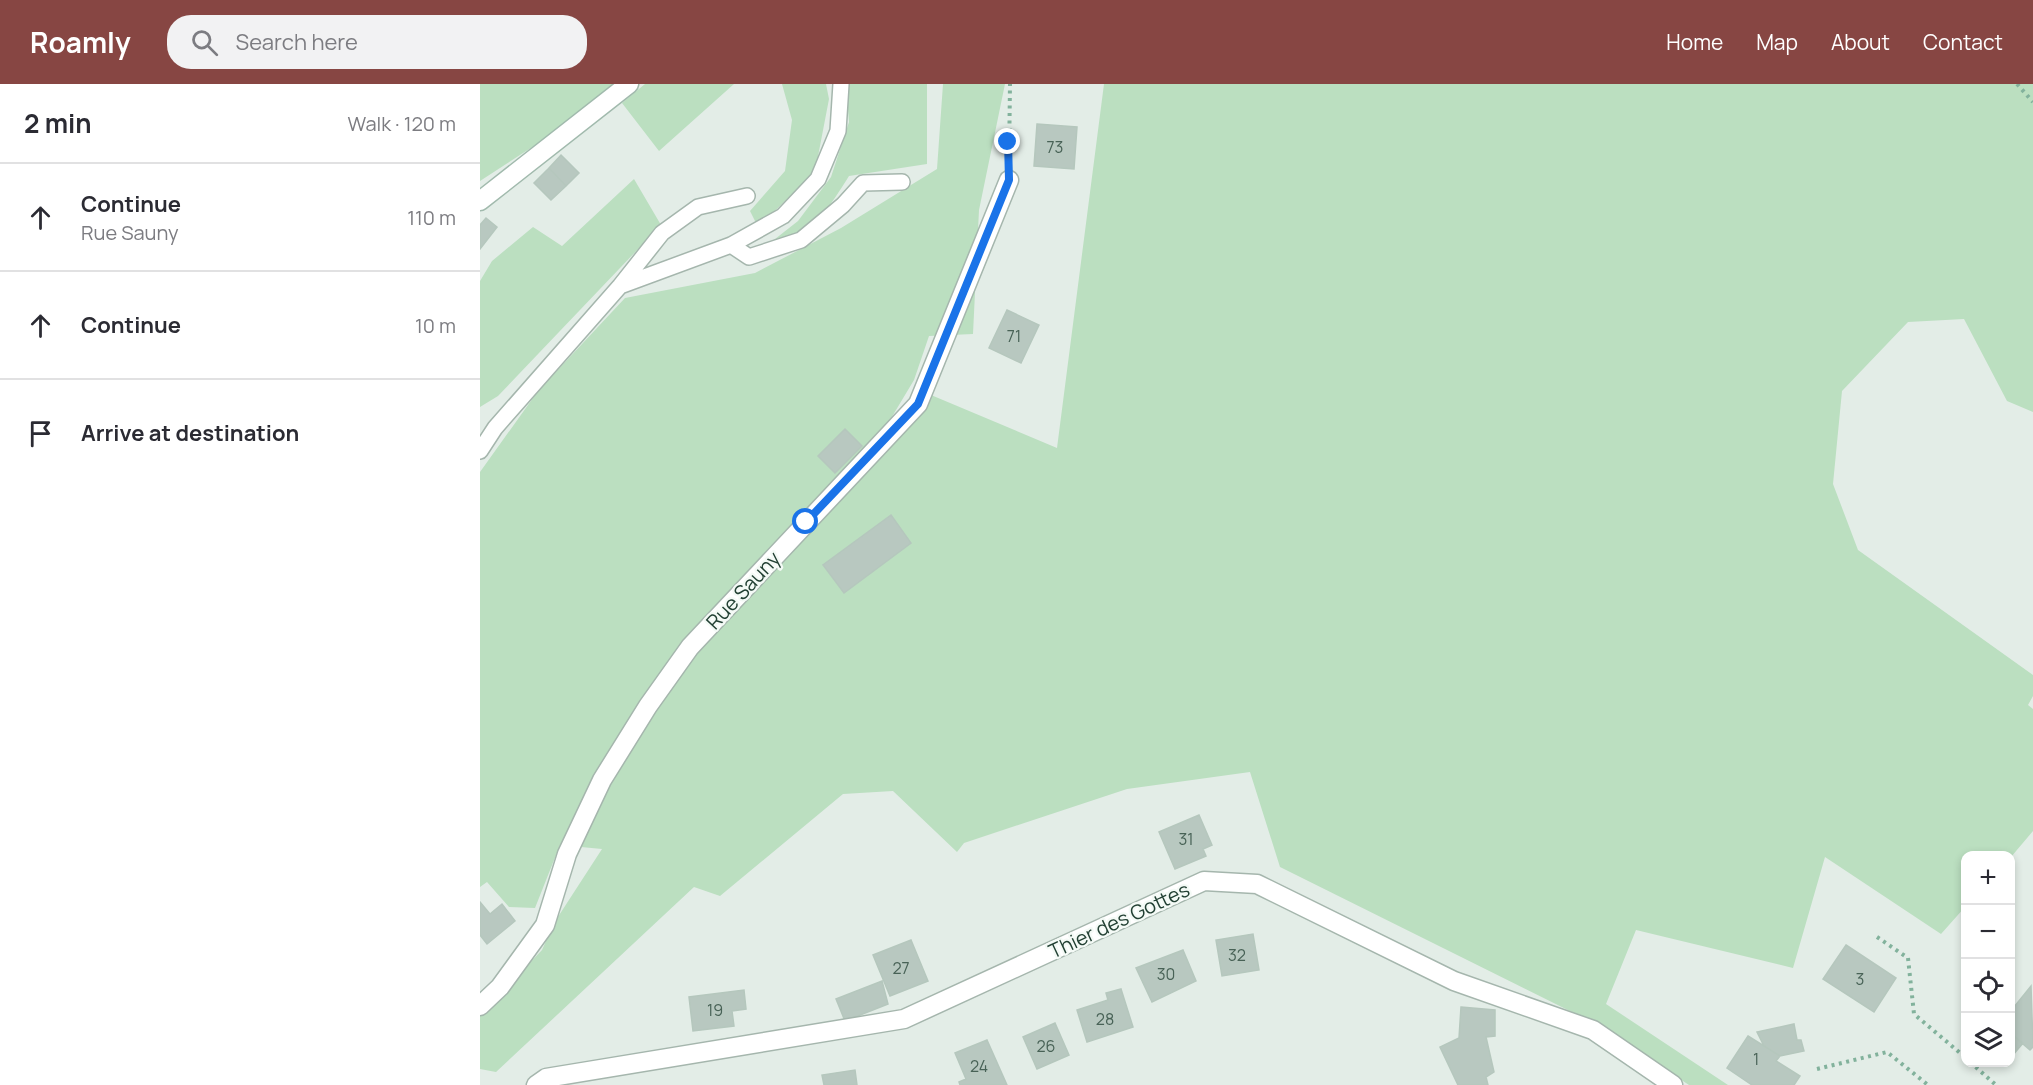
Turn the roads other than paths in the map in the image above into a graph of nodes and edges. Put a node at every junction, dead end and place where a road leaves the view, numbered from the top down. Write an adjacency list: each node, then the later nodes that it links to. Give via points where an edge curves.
1 (629, 84): 6 (street)
2 (841, 84): 7 (lane, via 837,131 818,179 783,216)
3 (1009, 180): 10 (street, Rue Sauny, via 918,404 690,646 602,780 567,854 545,926 500,987)
4 (902, 182): 7 (lane, via 863,183 801,240 749,257)
5 (747, 196): 8 (lane, via 698,207 662,233)
6 (480, 201)
7 (731, 245): 8 (lane)
8 (620, 286): 9 (lane, via 495,428)
9 (480, 451)
10 (480, 1006)
11 (536, 1085): 12 (street, Thier des Gottes, via 546,1078 904,1019 1204,881 1257,884 1454,981 1593,1030)
12 (1673, 1085)

